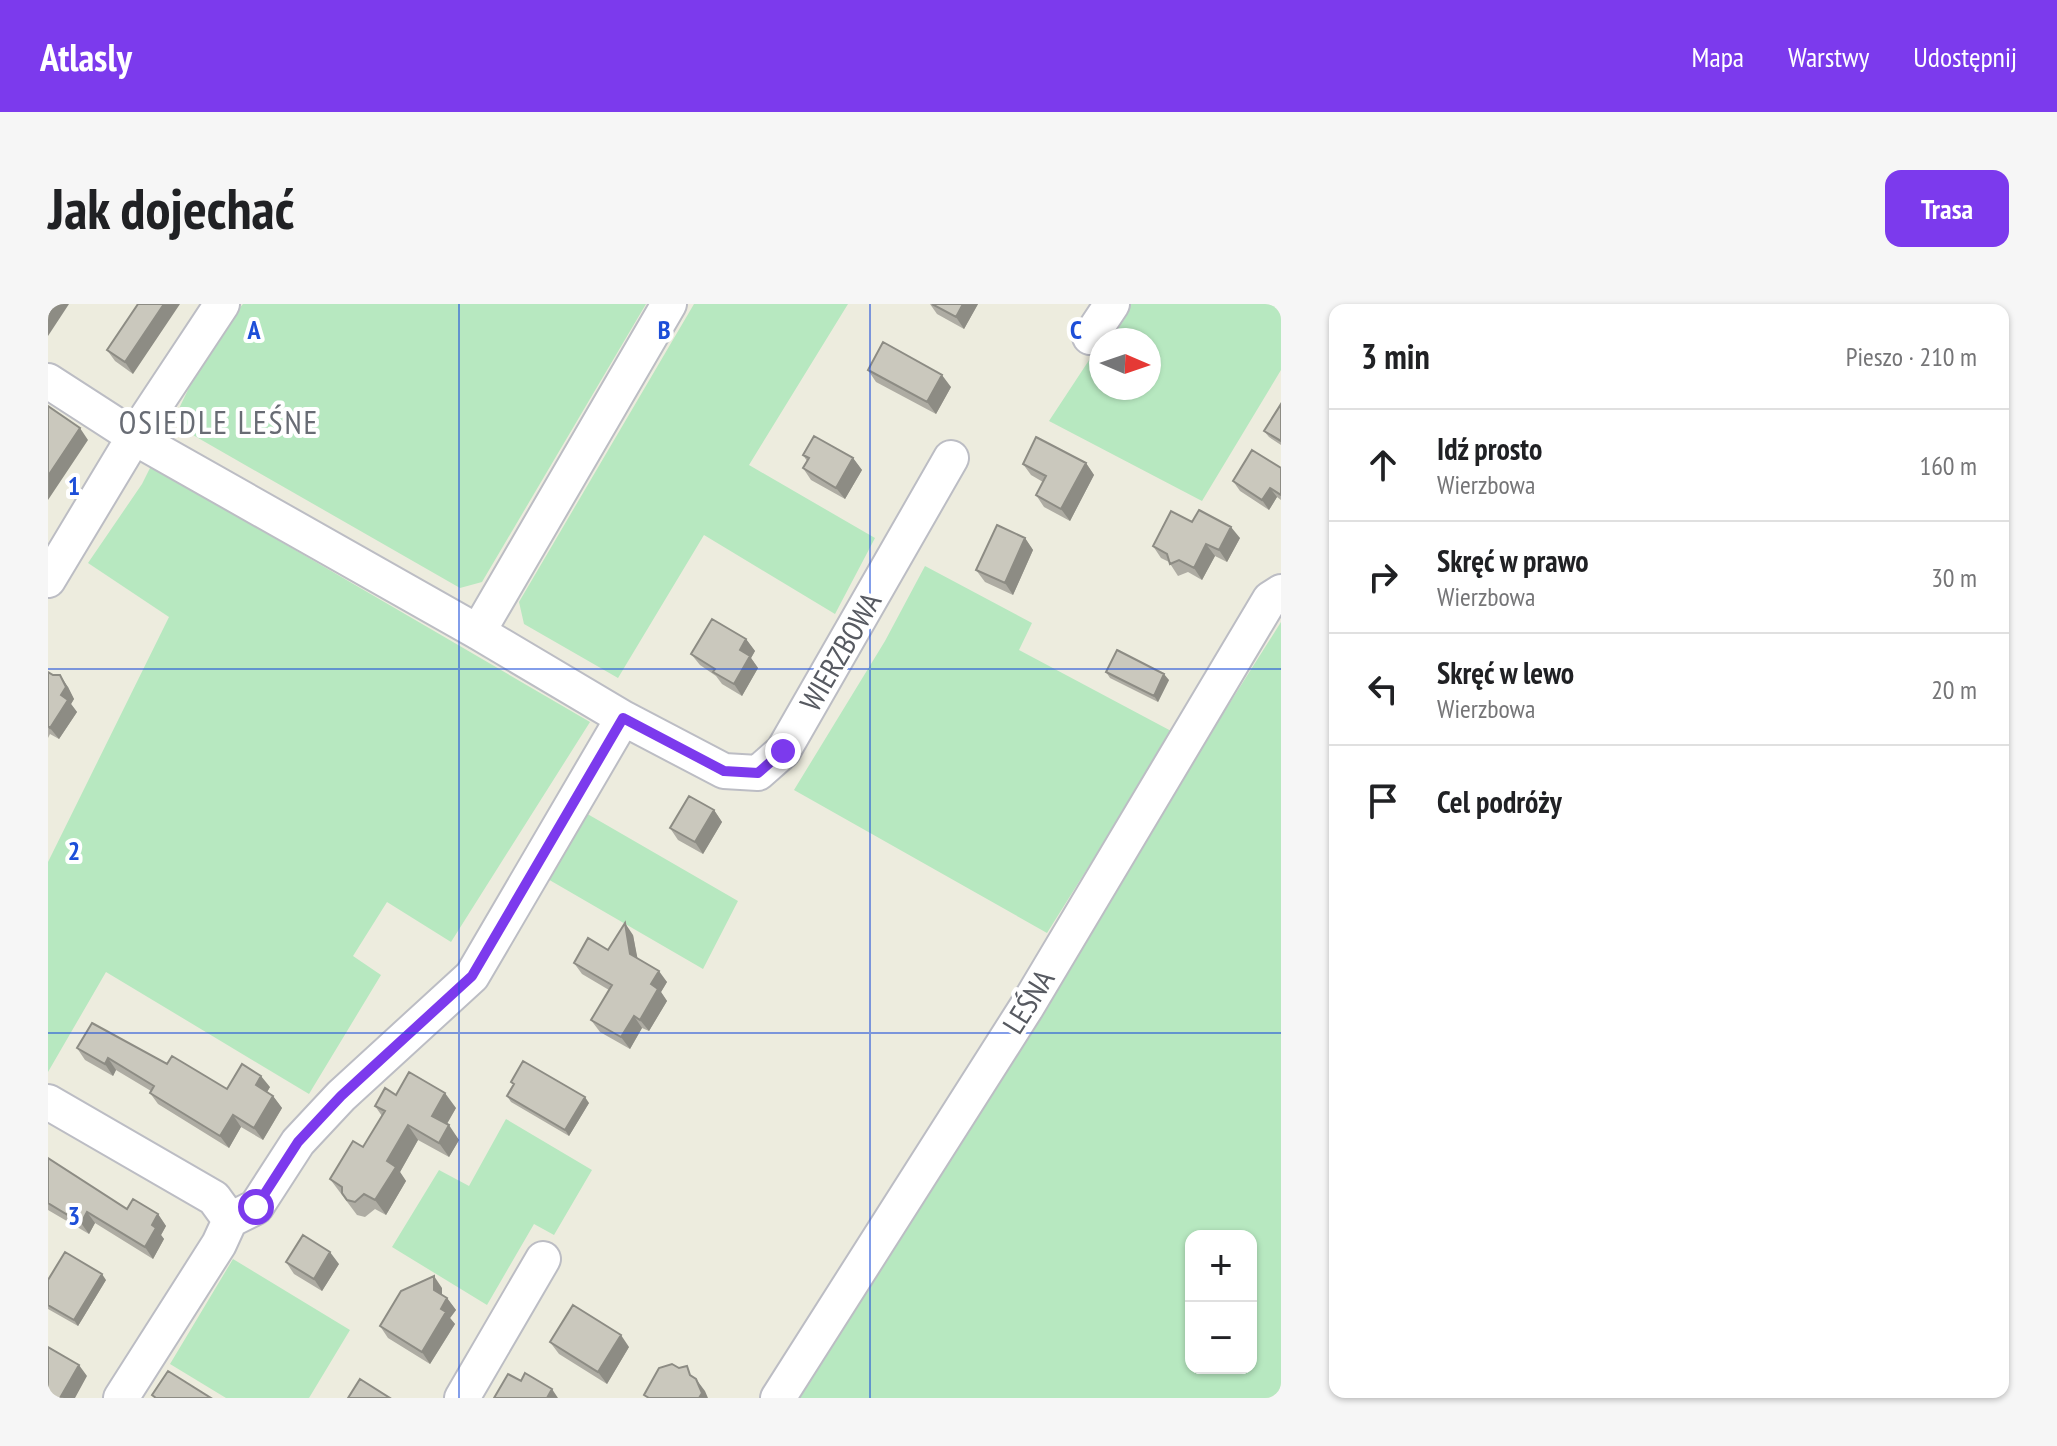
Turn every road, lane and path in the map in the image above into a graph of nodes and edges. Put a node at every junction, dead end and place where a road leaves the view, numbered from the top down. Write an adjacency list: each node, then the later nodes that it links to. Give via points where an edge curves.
1 (222, 304): 6 (street)
2 (669, 304): 10 (street)
3 (1112, 304): 4 (street)
4 (1096, 328)
5 (48, 381): 6 (street, WIERZBOWA)
6 (134, 437): 8 (street); 10 (street, WIERZBOWA)
7 (951, 458): 11 (street, WIERZBOWA, via 783,751 758,773 724,771)
8 (48, 580)
9 (1275, 595): 17 (street, LEŚNA, via 1026,1008)
10 (478, 632): 11 (street, WIERZBOWA)
11 (623, 718): 13 (street, via 472,976 341,1096 298,1142 256,1207)
12 (48, 1102): 13 (street, via 214,1198)
13 (230, 1220): 15 (street)
14 (543, 1259): 16 (street)
15 (121, 1398)
16 (462, 1398)
17 (778, 1398)

